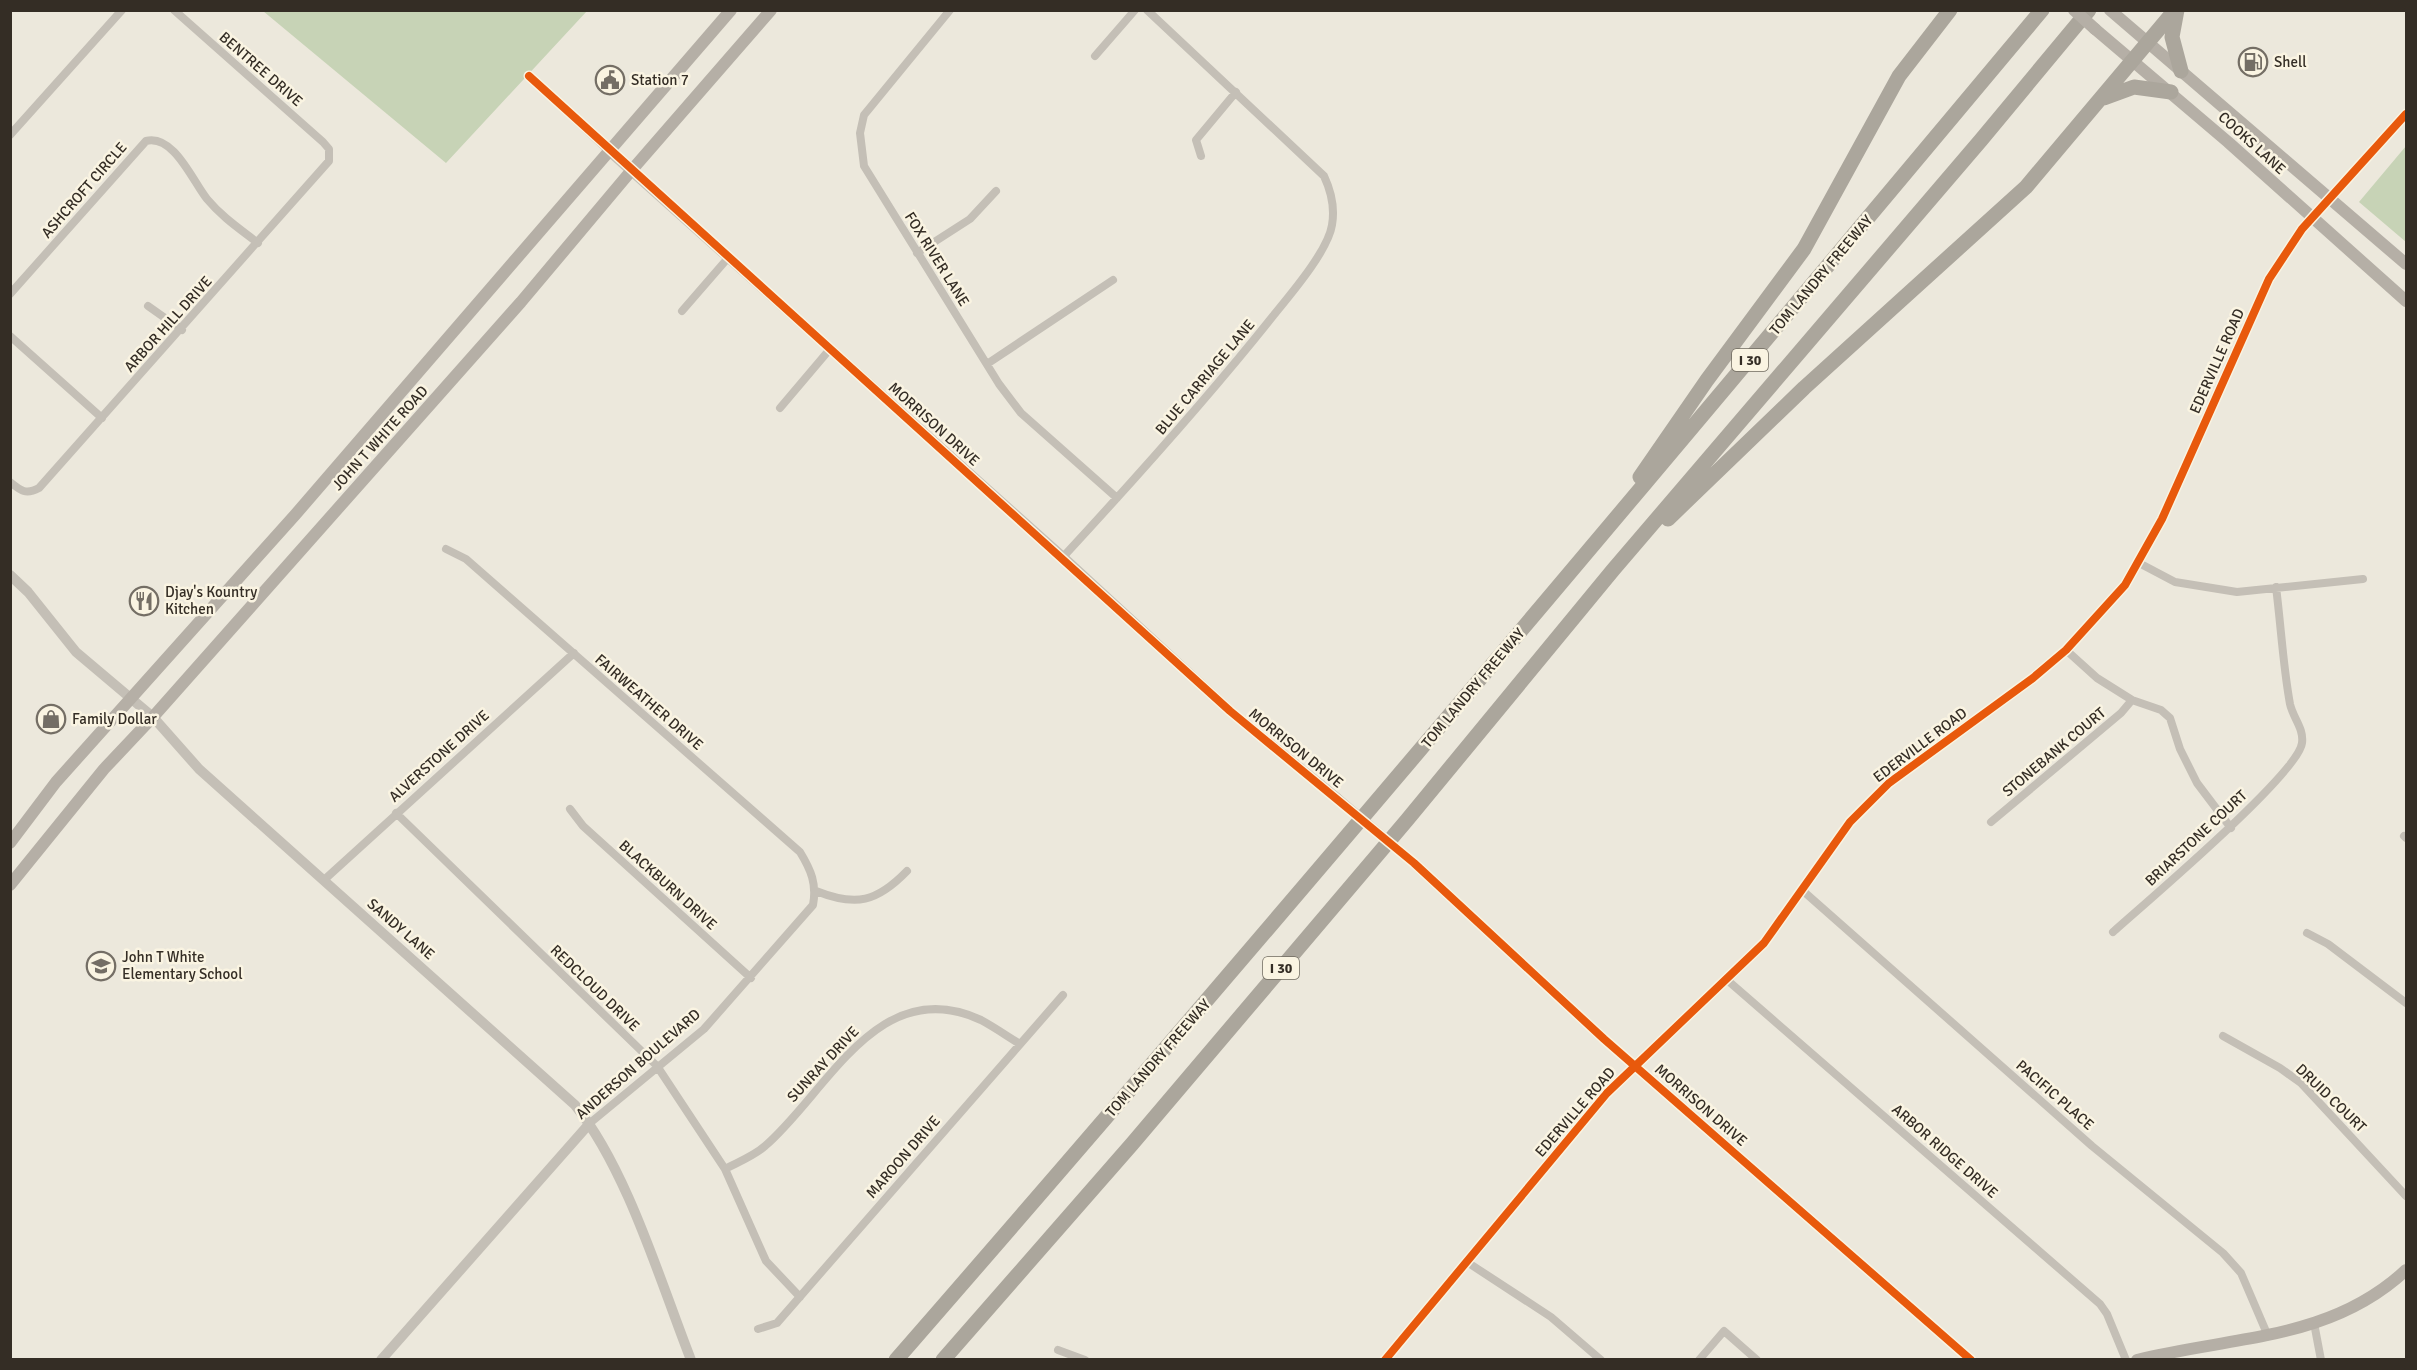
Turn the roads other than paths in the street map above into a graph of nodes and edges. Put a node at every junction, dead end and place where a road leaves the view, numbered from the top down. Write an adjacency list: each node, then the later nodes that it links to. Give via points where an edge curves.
1 (122, 10): 23 (street)
2 (174, 10): 24 (street, BENTREE DRIVE)
3 (731, 10): 25 (main road, JOHN T WHITE ROAD)
4 (771, 10): 27 (main road, JOHN T WHITE ROAD)
5 (950, 10): 32 (street, FOX RIVER LANE, via 864,115 860,133 864,166)
6 (1135, 10): 15 (street)
7 (1147, 10): 20 (street)
8 (1950, 10): 49 (highway, via 1899,76 1804,249 1707,380)
9 (2042, 10): 49 (highway, TOM LANDRY FREEWAY / I 30)
10 (2074, 10): 16 (main road, COOKS LANE, bridge)
11 (2089, 10): 52 (highway, I 30)
12 (2110, 10): 14 (main road, COOKS LANE)
13 (2176, 10): 14 (highway); 17 (highway, via 2172,37)
14 (2148, 43): 16 (highway); 17 (main road, COOKS LANE)
15 (1095, 56)
16 (2133, 61): 19 (main road, COOKS LANE); 21 (highway)
17 (2181, 71): 29 (main road, COOKS LANE)
18 (529, 76): 25 (street)
19 (2171, 92): 21 (highway, via 2134,87); 30 (main road, COOKS LANE)
20 (1236, 93): 26 (street, via 1196,140); 47 (street, BLUE CARRIAGE LANE, via 1324,176 1331,196 1332,226 1310,270 1239,359)
21 (2102, 99): 52 (highway, via 2026,187 1804,388)
22 (2406, 114): 29 (street, EDERVILLE ROAD)
23 (10, 135)
24 (329, 149): 31 (street, ARBOR HILL DRIVE, via 329,161)
25 (609, 151): 27 (street, MORRISON DRIVE); 58 (main road, JOHN T WHITE ROAD)
26 (1200, 156)
27 (631, 171): 33 (street, MORRISON DRIVE); 60 (main road, JOHN T WHITE ROAD, via 521,302)
28 (996, 191): 32 (street, via 970,219)
29 (2330, 198): 30 (street, EDERVILLE ROAD); 34 (main road, COOKS LANE)
30 (2313, 218): 37 (main road, COOKS LANE); 51 (street, EDERVILLE ROAD, via 2290,246 2259,297)
31 (258, 243): 36 (street, ASHCROFT CIRCLE, via 208,200 184,163 161,142 146,141); 40 (street, ARBOR HILL DRIVE)
32 (917, 253): 43 (street, FOX RIVER LANE)
33 (728, 258): 39 (street); 42 (street, MORRISON DRIVE)
34 (2406, 264)
35 (1113, 280): 43 (street)
36 (10, 294)
37 (2406, 302)
38 (148, 306): 40 (street)
39 (682, 311)
40 (182, 330): 45 (street, ARBOR HILL DRIVE)
41 (10, 336): 45 (street)
42 (830, 350): 44 (street); 50 (street, MORRISON DRIVE)
43 (987, 364): 47 (street, FOX RIVER LANE, via 1021,413)
44 (780, 408)
45 (102, 418): 46 (street, ARBOR HILL DRIVE, via 39,488 21,492)
46 (10, 482)
47 (1118, 498): 50 (street, BLUE CARRIAGE LANE)
48 (446, 549): 57 (street, FAIRWEATHER DRIVE, via 466,559)
49 (1588, 553): 93 (highway, TOM LANDRY FREEWAY / I 30, via 1140,1080)
50 (1063, 557): 79 (street, MORRISON DRIVE, bridge, via 1230,711 1414,863)
51 (2139, 563): 55 (street, via 2175,582 2202,588 2237,592); 56 (street, EDERVILLE ROAD, via 2125,585)
52 (1613, 570): 94 (highway, I 30, via 1347,891)
53 (10, 575): 58 (street, SANDY LANE, via 76,652)
54 (2363, 579): 55 (street)
55 (2276, 586): 64 (street, BRIARSTONE COURT, via 2290,707 2302,732 2302,746)
56 (2066, 650): 59 (street, via 2097,678); 69 (street, EDERVILLE ROAD, via 1888,783 1850,822)
57 (574, 653): 62 (street, ALVERSTONE DRIVE); 70 (street, FAIRWEATHER DRIVE, via 800,852 811,870)
58 (132, 698): 60 (street, SANDY LANE); 65 (main road, JOHN T WHITE ROAD, via 56,782)
59 (2132, 700): 63 (street, STONEBANK COURT); 64 (street, via 2161,710 2170,718 2197,783)
60 (153, 717): 67 (main road, JOHN T WHITE ROAD, via 104,769); 68 (street, SANDY LANE, via 199,769)
61 (570, 809): 73 (street, BLACKBURN DRIVE, via 583,826)
62 (396, 813): 68 (street, ALVERSTONE DRIVE); 80 (street, REDCLOUD DRIVE)
63 (1991, 822)
64 (2231, 828): 71 (street, BRIARSTONE COURT)
65 (10, 843)
66 (906, 871): 70 (street, via 889,889 865,900 840,900)
67 (12, 880)
68 (324, 880): 81 (street, SANDY LANE, via 563,1092)
69 (1802, 890): 74 (street, EDERVILLE ROAD, via 1764,943); 89 (street, PACIFIC PLACE, via 2092,1146 2223,1253 2241,1273)
70 (816, 891): 73 (street, ANDERSON BOULEVARD, via 813,905)
71 (2113, 932)
72 (2307, 933): 76 (street, via 2328,944)
73 (751, 978): 80 (street, ANDERSON BOULEVARD, via 704,1029)
74 (1726, 979): 79 (street, EDERVILLE ROAD); 101 (street, ARBOR RIDGE DRIVE, via 2100,1304)
75 (1063, 995): 78 (street, MAROON DRIVE)
76 (2406, 1003)
77 (2223, 1036): 83 (street, DRUID COURT, via 2301,1083)
78 (1020, 1044): 82 (street, SUNRAY DRIVE, via 980,1020 956,1012 929,1010 892,1019 863,1037 764,1147); 86 (street, MAROON DRIVE)
79 (1635, 1064): 84 (street, EDERVILLE ROAD); 100 (street, MORRISON DRIVE)
80 (657, 1066): 81 (street, ANDERSON BOULEVARD); 82 (street, REDCLOUD DRIVE)
81 (590, 1123): 91 (street, ANDERSON BOULEVARD); 92 (street, SANDY LANE, via 625,1191)
82 (725, 1169): 86 (street, REDCLOUD DRIVE, via 766,1261)
83 (2406, 1196)
84 (1467, 1262): 96 (street, EDERVILLE ROAD); 97 (street, via 1551,1317)
85 (2406, 1270): 87 (main road, via 2388,1287 2362,1302)
86 (800, 1297): 88 (street, MAROON DRIVE, via 777,1323)
87 (2314, 1323): 89 (main road); 103 (street)
88 (758, 1329)
89 (2268, 1336): 102 (main road)
90 (1058, 1350): 95 (street)
91 (381, 1359)
92 (691, 1359)
93 (896, 1359)
94 (943, 1359)
95 (1085, 1359)
96 (1385, 1359)
97 (1601, 1359)
98 (1699, 1359): 99 (street, via 1724,1330)
99 (1757, 1359)
100 (1971, 1359)
101 (2126, 1359)
102 (2137, 1359)
103 (2321, 1359)

